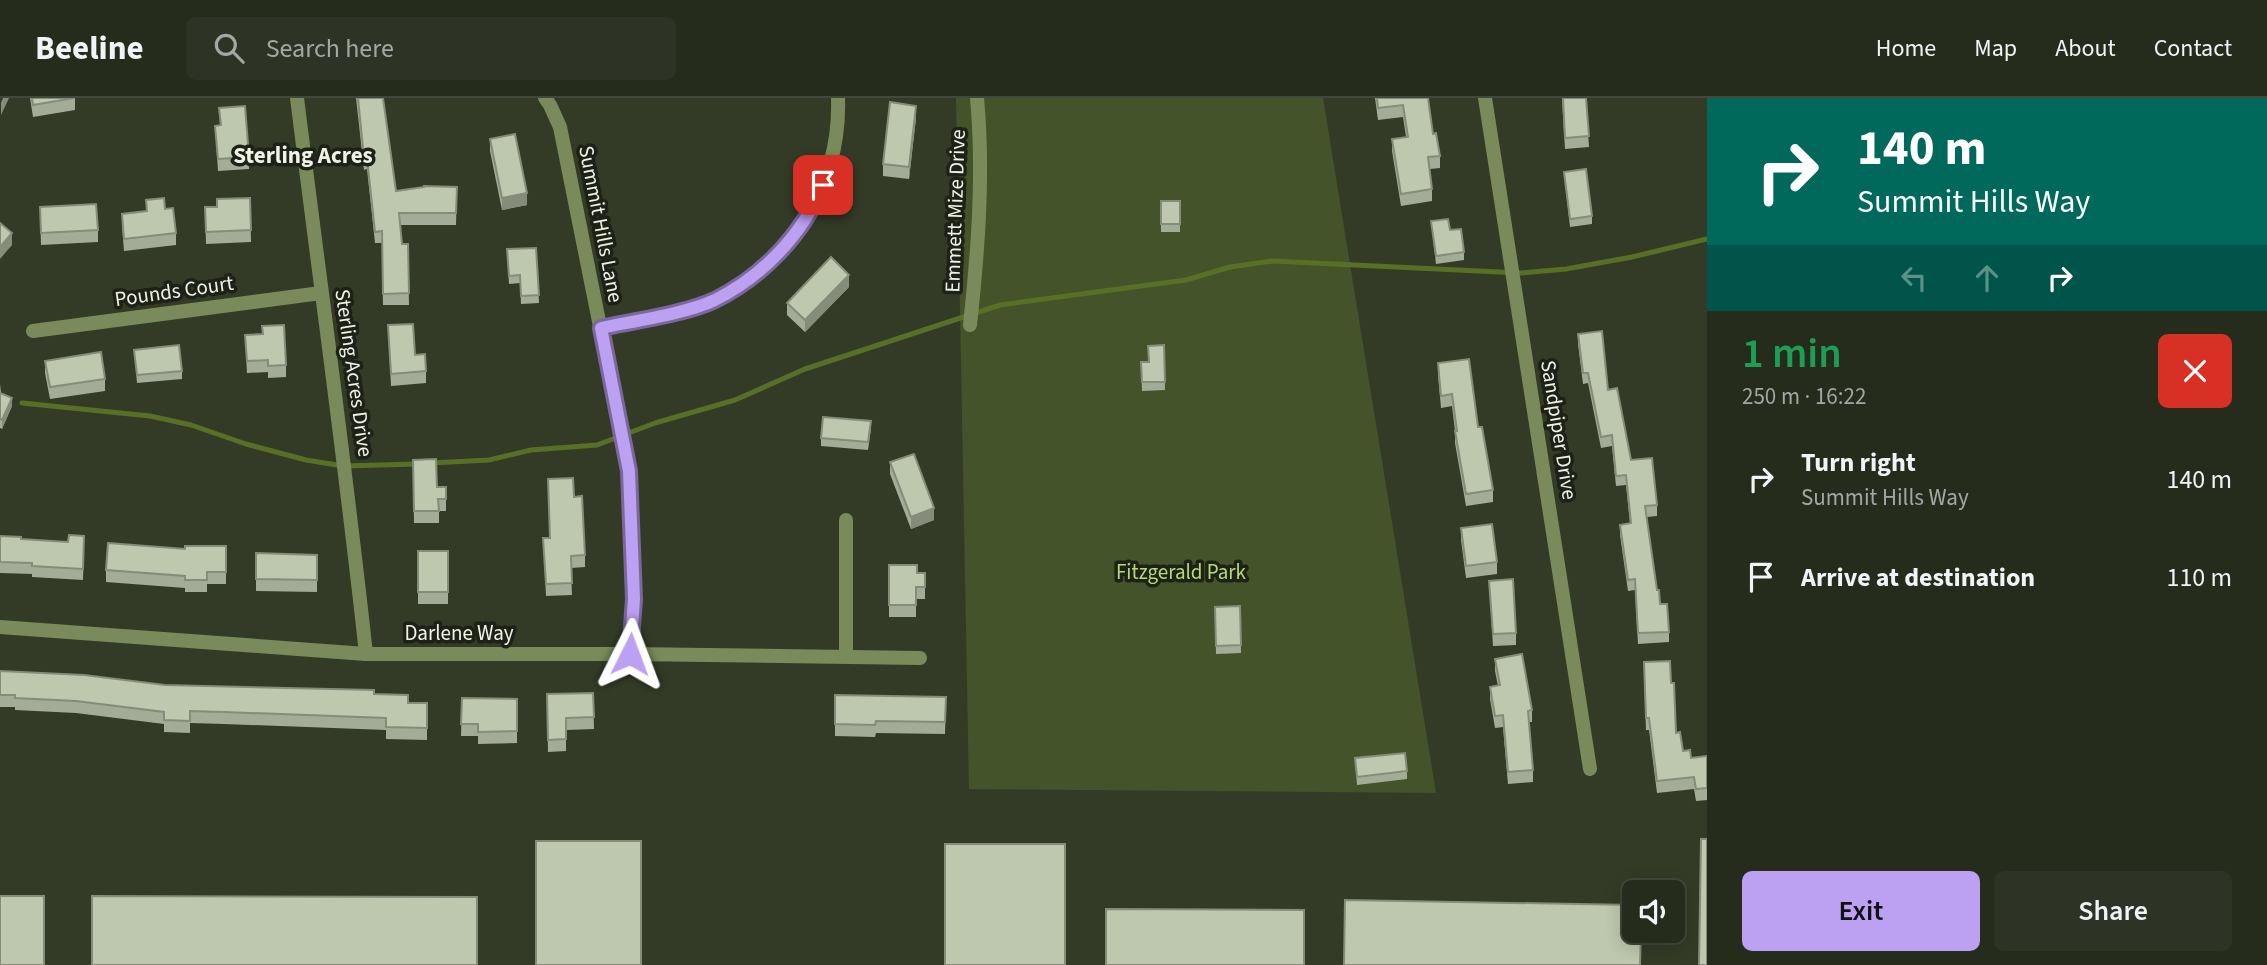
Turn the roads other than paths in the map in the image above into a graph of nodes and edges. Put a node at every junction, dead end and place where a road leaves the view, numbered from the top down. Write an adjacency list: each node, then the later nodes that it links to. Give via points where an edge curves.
1 (297, 98): 6 (street, Sterling Acres Drive)
2 (545, 98): 8 (street, Summit Hills Lane, via 560,127)
3 (838, 98): 8 (street, via 838,132 830,167 816,202 776,257 714,300)
4 (977, 98): 7 (street, Emmett Mize Drive, via 979,245)
5 (1485, 98): 16 (street, Sandpiper Drive)
6 (321, 293): 9 (street, Pounds Court); 12 (street, Sterling Acres Drive)
7 (970, 326)
8 (601, 328): 13 (street, Summit Hills Lane, via 629,471 634,599)
9 (33, 331)
10 (846, 520): 14 (street)
11 (0, 626): 12 (street, Darlene Way)
12 (366, 654): 13 (street, Darlene Way)
13 (630, 654): 14 (street, Darlene Way)
14 (846, 656): 15 (street, Darlene Way)
15 (920, 659)
16 (1590, 769)

